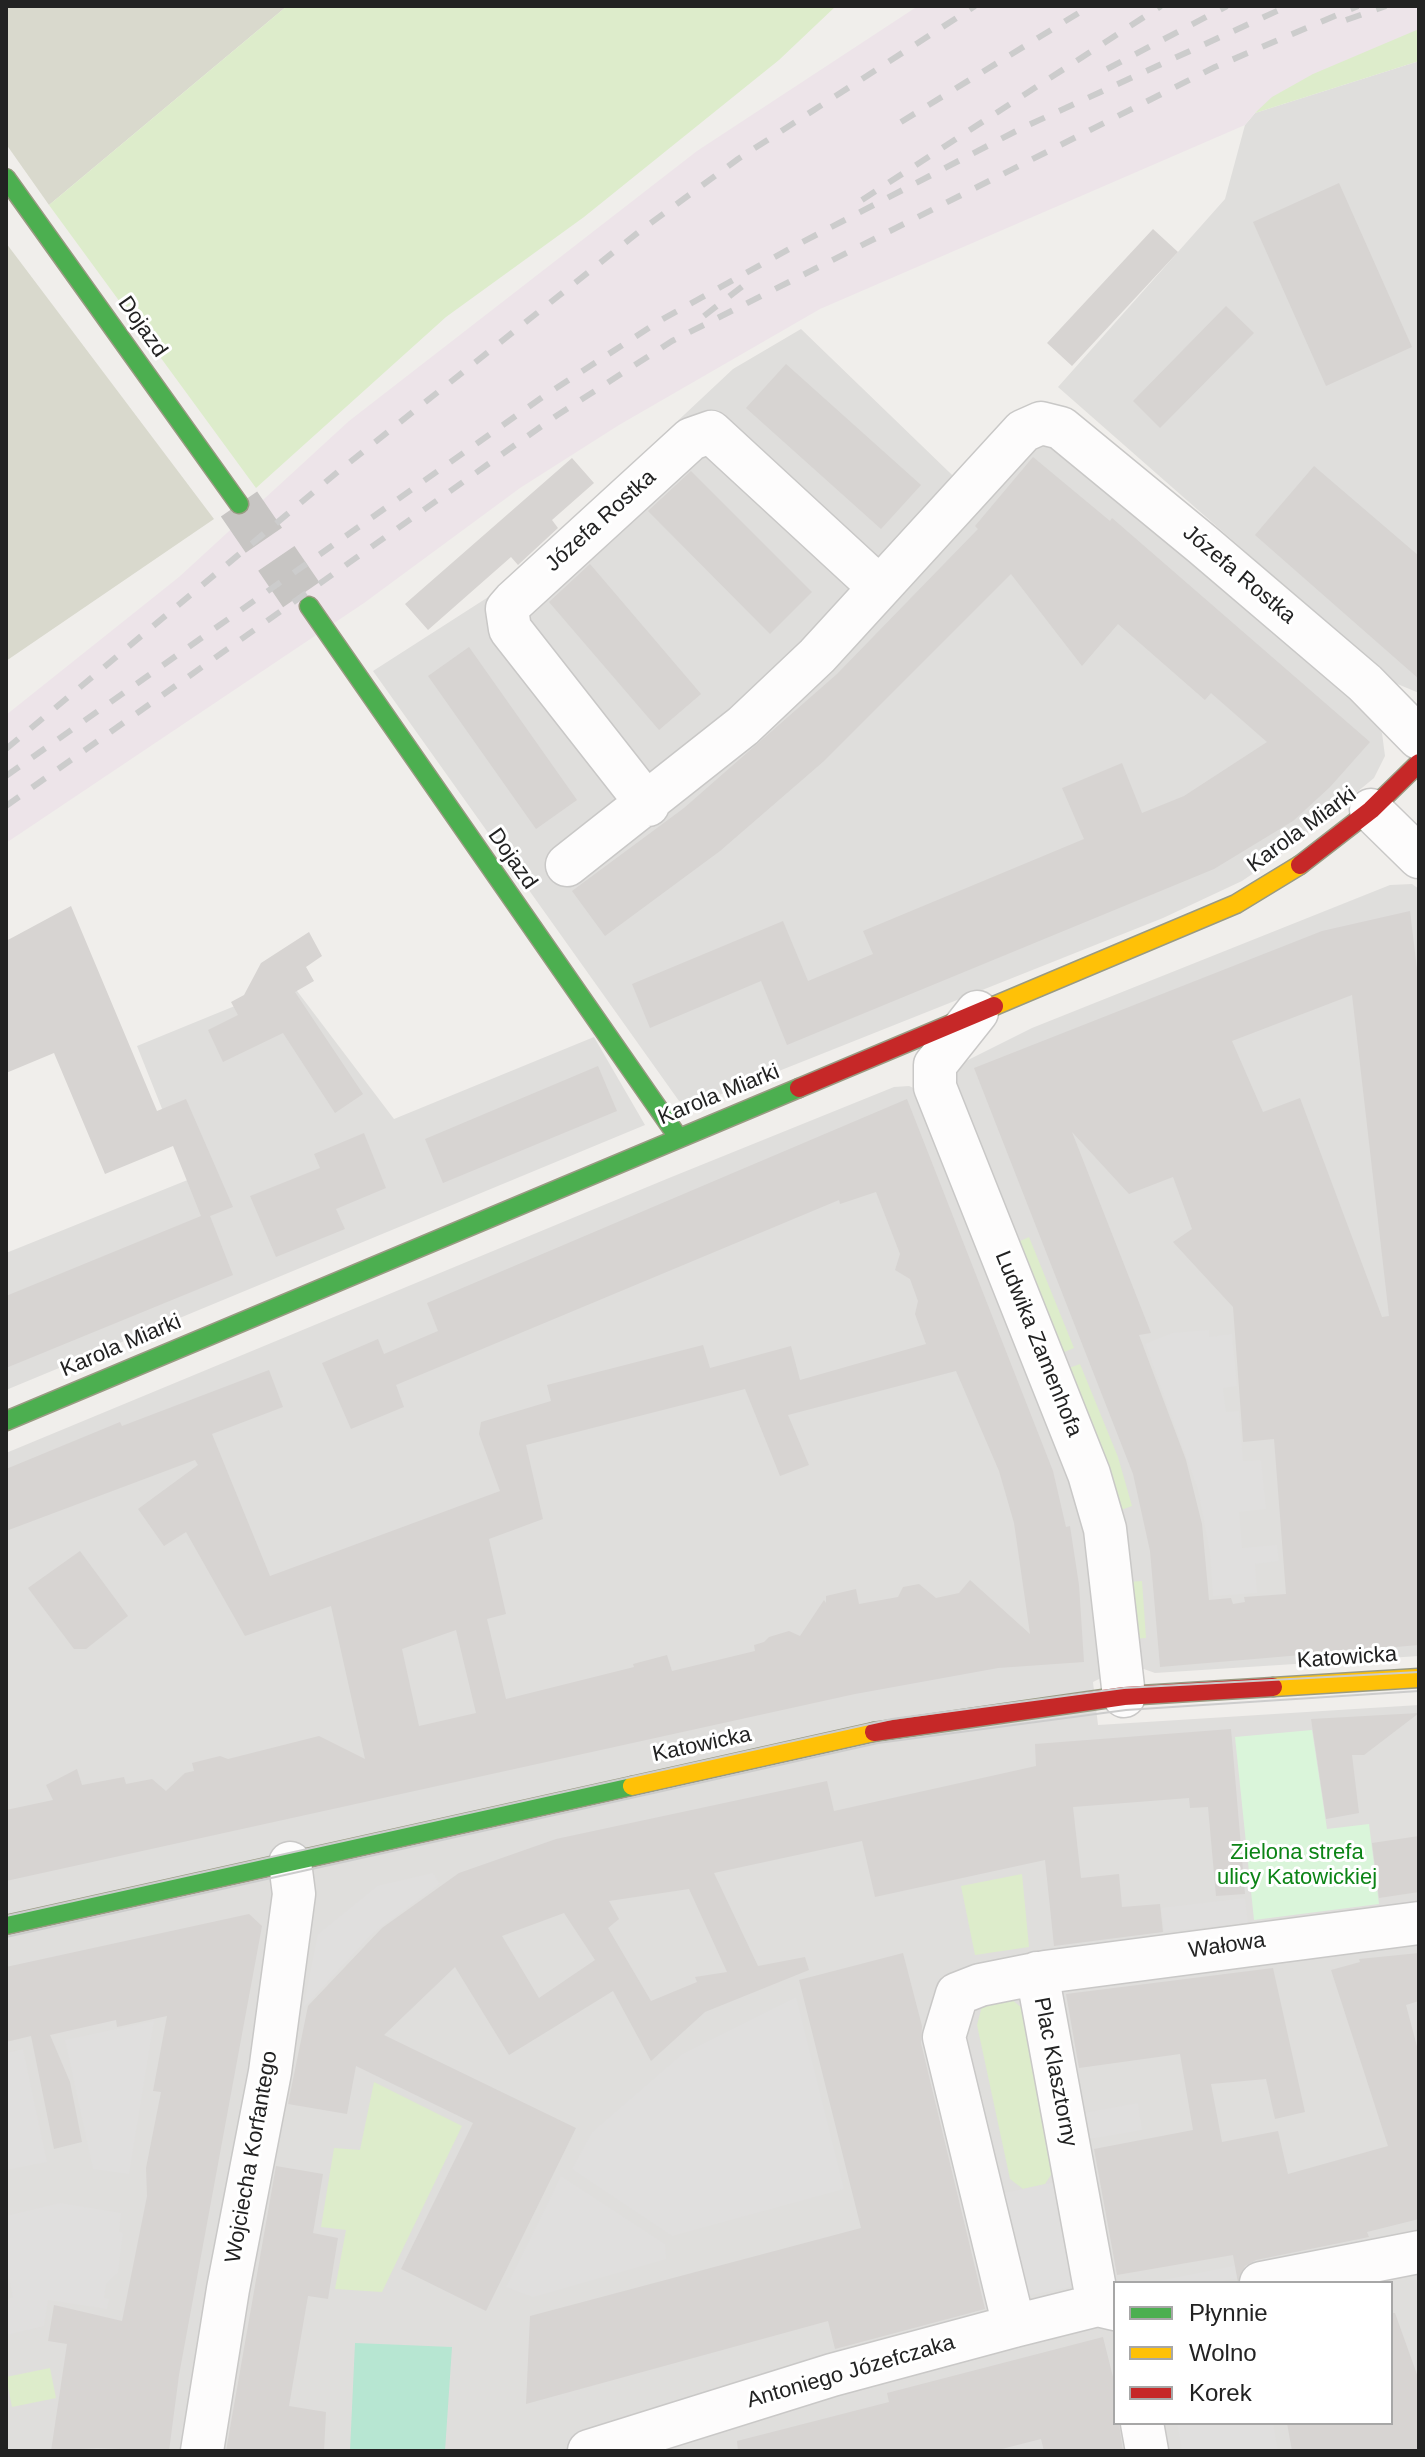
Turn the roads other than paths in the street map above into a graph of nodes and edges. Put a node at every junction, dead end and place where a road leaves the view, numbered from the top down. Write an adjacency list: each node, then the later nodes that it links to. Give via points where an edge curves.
1 (6, 178): 2 (street, Dojazd)
2 (239, 504)
3 (879, 587): 5 (street, Józefa Rostka, via 1023,431 1041,423 1061,428 1365,683); 7 (street, Józefa Rostka, via 743,726); 7 (street, Józefa Rostka, via 711,432 691,439 514,601 507,609 510,629)
4 (309, 606): 12 (street, Dojazd)
5 (1419, 738)
6 (1419, 763): 8 (street, Karola Miarki)
7 (648, 805): 10 (street, Józefa Rostka)
8 (1371, 810): 9 (street); 11 (street, Karola Miarki, via 1316,855 1236,904)
9 (1419, 857)
10 (567, 865)
11 (977, 1012): 12 (street, Karola Miarki); 15 (street, Ludwika Zamenhofa, via 935,1065 935,1087 1089,1474 1105,1529)
12 (678, 1137): 13 (street, Karola Miarki)
13 (6, 1421)
14 (1419, 1678): 15 (street, Katowicka)
15 (1124, 1696): 16 (street, Katowicka, via 886,1729)
16 (290, 1863): 18 (street, Katowicka); 25 (street, Wojciecha Korfantego, via 294,1894 270,2072)
17 (1419, 1923): 19 (street, Wałowa)
18 (6, 1925)
19 (1037, 1973): 22 (street, Plac Klasztorny); 23 (street, Plac Klasztorny, via 957,1994 944,2037)
20 (1419, 2252): 21 (street)
21 (1271, 2281)
22 (1106, 2307): 23 (street, Antoniego Józefczaka)
23 (1014, 2326): 26 (street, Antoniego Józefczaka, via 832,2375)
24 (1142, 2425): 27 (street)
25 (202, 2451)
26 (589, 2451)
27 (1147, 2451)

